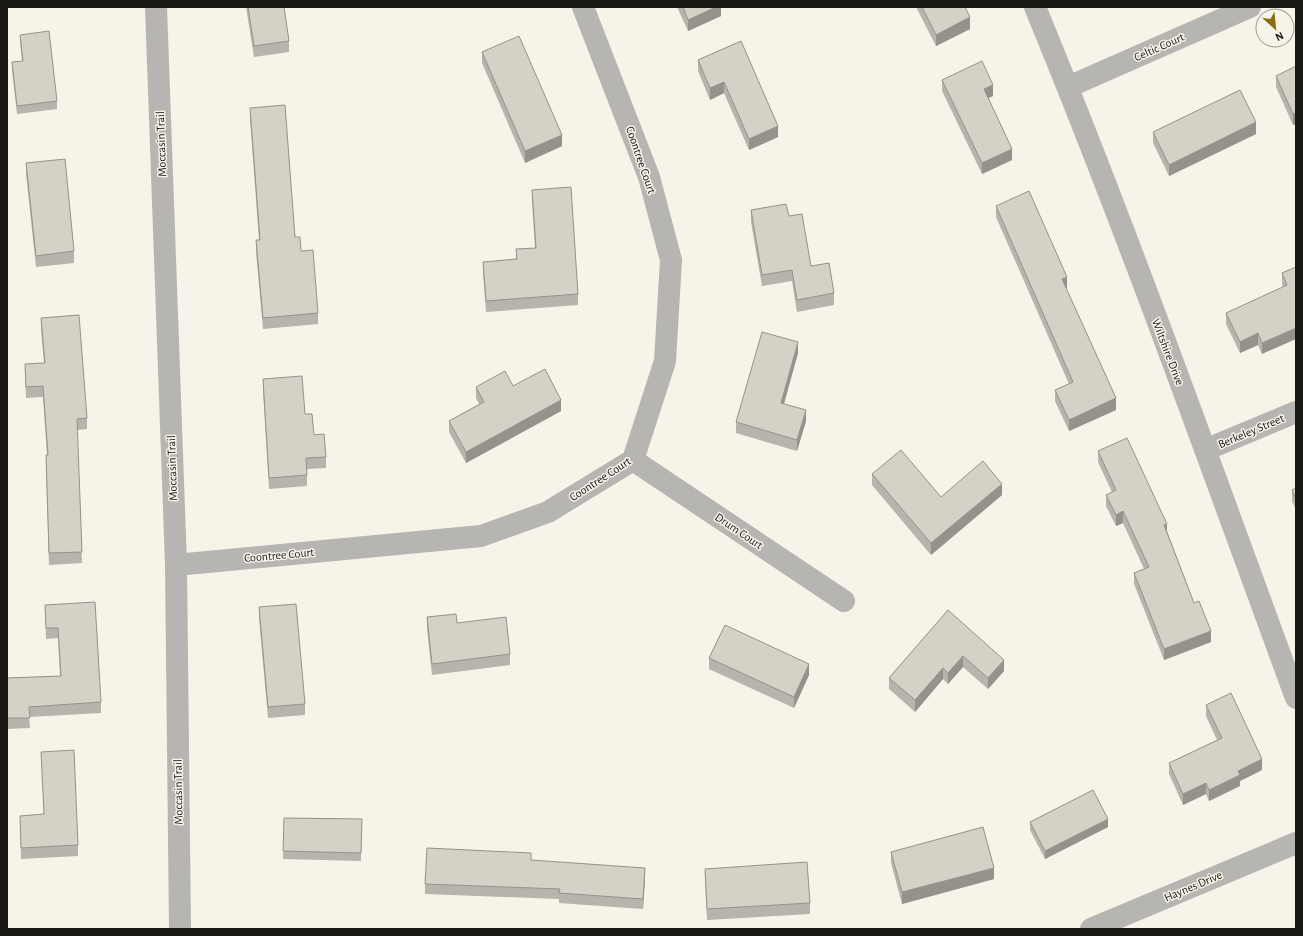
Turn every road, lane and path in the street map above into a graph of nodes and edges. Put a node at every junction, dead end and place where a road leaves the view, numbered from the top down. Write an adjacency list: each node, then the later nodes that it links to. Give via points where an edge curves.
1 (156, 7): 9 (street, Moccasin Trail)
2 (583, 7): 8 (street, Coontree Court, via 649,177 670,260 665,362)
3 (1035, 7): 5 (street, Wiltshire Drive)
4 (1250, 7): 5 (street, Celtic Court)
5 (1068, 87): 7 (street, Wiltshire Drive)
6 (1296, 412): 7 (street, Berkeley Street)
7 (1205, 450): 11 (street, Wiltshire Drive)
8 (633, 460): 9 (street, Coontree Court, via 548,512 481,536); 10 (street, Drum Court)
9 (176, 565): 13 (street, Moccasin Trail)
10 (844, 601)
11 (1296, 698)
12 (1296, 844): 14 (street, Haynes Drive)
13 (180, 929)
14 (1091, 929)

